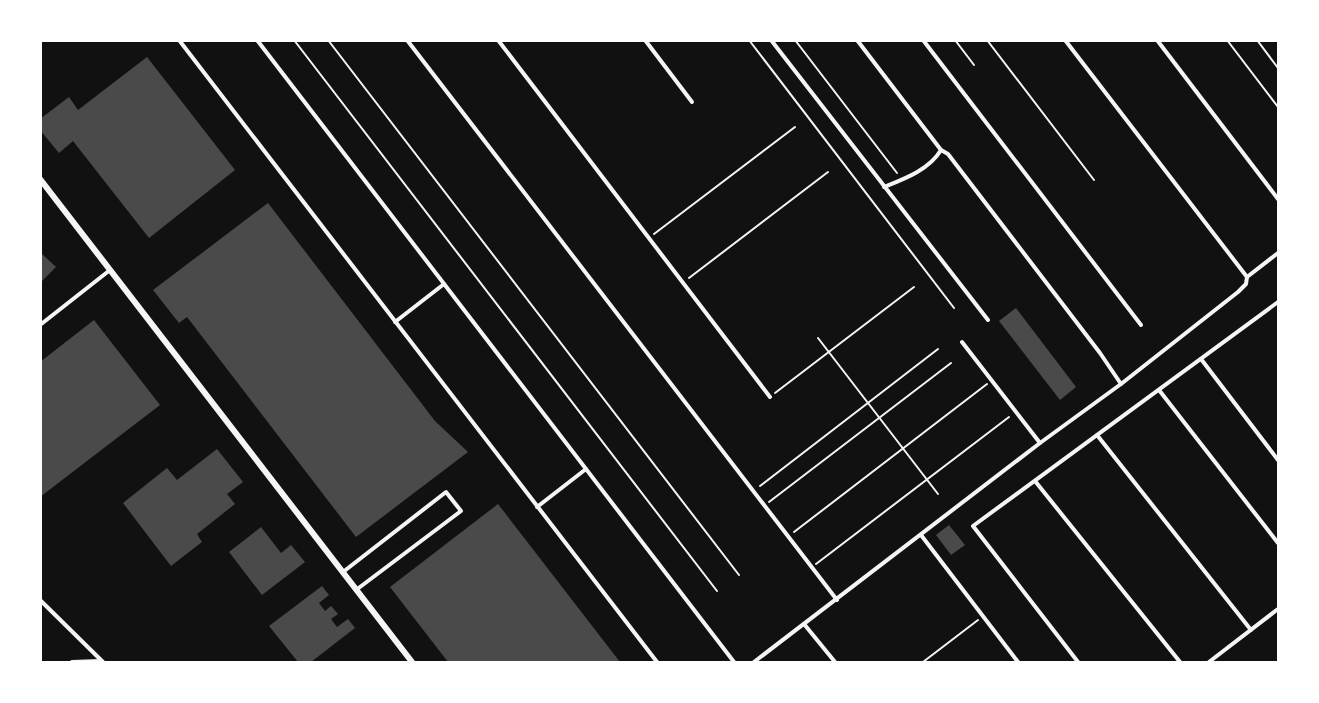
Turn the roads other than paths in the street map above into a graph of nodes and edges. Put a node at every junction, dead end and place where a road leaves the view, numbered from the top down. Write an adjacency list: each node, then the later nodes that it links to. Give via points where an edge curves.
1 (179, 40): 22 (lane)
2 (257, 40): 19 (lane)
3 (407, 40): 41 (lane)
4 (498, 40): 29 (lane)
5 (645, 40): 11 (lane)
6 (771, 40): 14 (lane)
7 (857, 40): 12 (lane)
8 (923, 40): 24 (lane)
9 (1065, 40): 18 (lane)
10 (1157, 40): 15 (lane)
11 (692, 102)
12 (941, 150): 14 (lane, via 921,170); 27 (lane, via 948,154 1101,353)
13 (40, 179): 17 (street)
14 (884, 187): 21 (lane)
15 (1278, 199)
16 (1278, 253): 18 (lane)
17 (110, 270): 23 (lane); 38 (street)
18 (1247, 277): 27 (lane, via 1238,292)
19 (444, 284): 22 (lane); 33 (lane)
20 (1278, 302): 26 (lane)
21 (988, 320)
22 (395, 322): 35 (lane)
23 (40, 325)
24 (1141, 325)
25 (962, 342): 31 (lane)
26 (1201, 359): 28 (lane); 32 (lane)
27 (1120, 384): 31 (lane)
28 (1159, 390): 30 (lane); 37 (lane)
29 (770, 397)
30 (1097, 435): 34 (lane); 44 (lane)
31 (1040, 443): 36 (lane)
32 (1278, 460)
33 (586, 469): 35 (lane); 49 (lane)
34 (1035, 481): 53 (lane, via 973,526); 54 (lane)
35 (537, 507): 48 (lane)
36 (921, 536): 41 (lane); 52 (lane)
37 (1278, 543)
38 (342, 572): 39 (street); 39 (lane, via 446,492 460,511)
39 (356, 590): 47 (street)
40 (40, 600): 45 (lane)
41 (837, 600): 43 (lane)
42 (1278, 609): 44 (lane)
43 (804, 624): 50 (lane); 51 (lane)
44 (1251, 630): 55 (lane)
45 (102, 662): 46 (lane)
46 (72, 663)
47 (412, 663)
48 (657, 663)
49 (734, 663)
50 (754, 663)
51 (835, 663)
52 (1018, 663)
53 (1078, 663)
54 (1180, 663)
55 (1209, 663)

